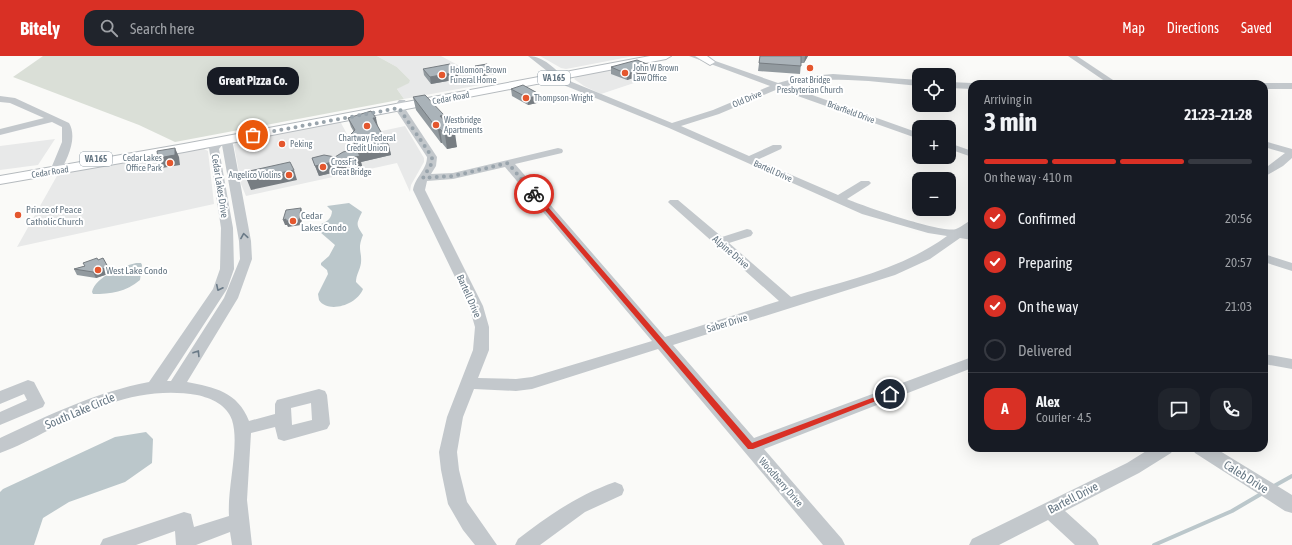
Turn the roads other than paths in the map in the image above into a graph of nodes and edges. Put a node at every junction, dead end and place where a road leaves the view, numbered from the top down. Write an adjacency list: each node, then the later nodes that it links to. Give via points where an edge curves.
1 (532, 56): 8 (street, Bartell Drive)
2 (647, 56): 8 (main road, Cedar Road / VA 165)
3 (666, 56): 8 (main road, Cedar Road / VA 165)
4 (693, 56): 7 (street, Briarfield Drive)
5 (700, 56): 7 (main road)
6 (1072, 56): 9 (street)
7 (710, 62): 12 (street, Briarfield Drive)
8 (558, 75): 17 (main road, Cedar Road / VA 165); 20 (street, Bartell Drive, via 569,84)
9 (1109, 80)
10 (912, 83): 12 (street, Old Drive, via 827,78 800,80)
11 (956, 85): 13 (street)
12 (778, 86): 20 (street, Old Drive, via 716,112); 22 (street, Briarfield Drive)
13 (968, 86)
14 (1268, 86): 15 (street)
15 (1292, 86)
16 (0, 99): 19 (street, via 12,100)
17 (401, 105): 18 (main road, Cedar Road / VA 165); 23 (main road, Cedar Road / VA 165); 36 (street, Bartell Drive, via 432,157 432,163)
18 (327, 116): 23 (main road, via 232,136); 24 (main road, Cedar Road / VA 165)
19 (54, 118): 21 (street, via 33,126); 33 (street, via 66,125 69,130)
20 (672, 126): 31 (street, Bartell Drive)
21 (0, 132)
22 (912, 134)
23 (221, 141): 24 (main road); 33 (main road, Cedar Road / VA 165); 52 (street, Cedar Lakes Drive, one-way to 52, via 214,148 227,228 227,269 220,289); 53 (street, Cedar Lakes Drive, one-way to 23, via 231,298 246,259 228,144)
24 (191, 142): 33 (main road, Cedar Road / VA 165)
25 (1268, 145): 29 (street)
26 (777, 147): 31 (street)
27 (956, 148): 30 (street)
28 (558, 152): 32 (street)
29 (1292, 152): 34 (street)
30 (968, 153)
31 (749, 160): 39 (street, Bartell Drive)
32 (508, 163): 36 (street, via 453,176); 47 (street, Woodberry Drive)
33 (56, 168): 35 (main road, Cedar Road / VA 165); 37 (main road, Cedar Road / VA 165)
34 (1268, 172)
35 (0, 175)
36 (423, 178): 51 (street, Bartell Drive, via 419,190 476,306 482,327 481,350)
37 (0, 180)
38 (865, 183): 39 (street)
39 (838, 200): 42 (street, Bartell Drive, via 899,222)
40 (674, 202): 43 (street, Alpine Drive)
41 (747, 233): 43 (street)
42 (965, 235): 46 (street, Saber Drive, via 902,267)
43 (720, 242): 46 (street, Alpine Drive)
44 (1268, 259): 45 (street)
45 (1292, 267)
46 (788, 302): 47 (street, Saber Drive)
47 (662, 343): 51 (street, Saber Drive, via 525,384); 61 (street, Woodberry Drive)
48 (1268, 360): 50 (street)
49 (968, 364): 61 (street)
50 (1292, 364)
51 (469, 383): 71 (street, Bartell Drive, via 451,432 448,452 453,488 463,514)
52 (155, 386): 53 (street, South Lake Circle); 59 (street, South Lake Circle, via 94,403)
53 (176, 386): 58 (street, South Lake Circle, via 193,387 222,397 234,407)
54 (0, 398): 55 (street, via 28,386 37,403)
55 (19, 411): 56 (street, via 1,420); 59 (street)
56 (0, 418)
57 (283, 418): 58 (street)
58 (242, 429): 67 (street, South Lake Circle)
59 (30, 432): 60 (street, South Lake Circle)
60 (0, 446)
61 (750, 447): 73 (street, Woodberry Drive)
62 (1159, 452): 66 (street, Bartell Drive, via 1133,468)
63 (1207, 452): 65 (street, Caleb Drive)
64 (615, 490): 72 (street, via 574,507)
65 (1292, 505)
66 (1050, 509): 74 (street, Bartell Drive); 75 (street)
67 (239, 521): 68 (street); 70 (street, South Lake Circle)
68 (186, 542): 69 (street, via 184,520)
69 (110, 545)
70 (242, 545)
71 (487, 545)
72 (525, 545)
73 (835, 545)
74 (979, 545)
75 (1089, 545)

